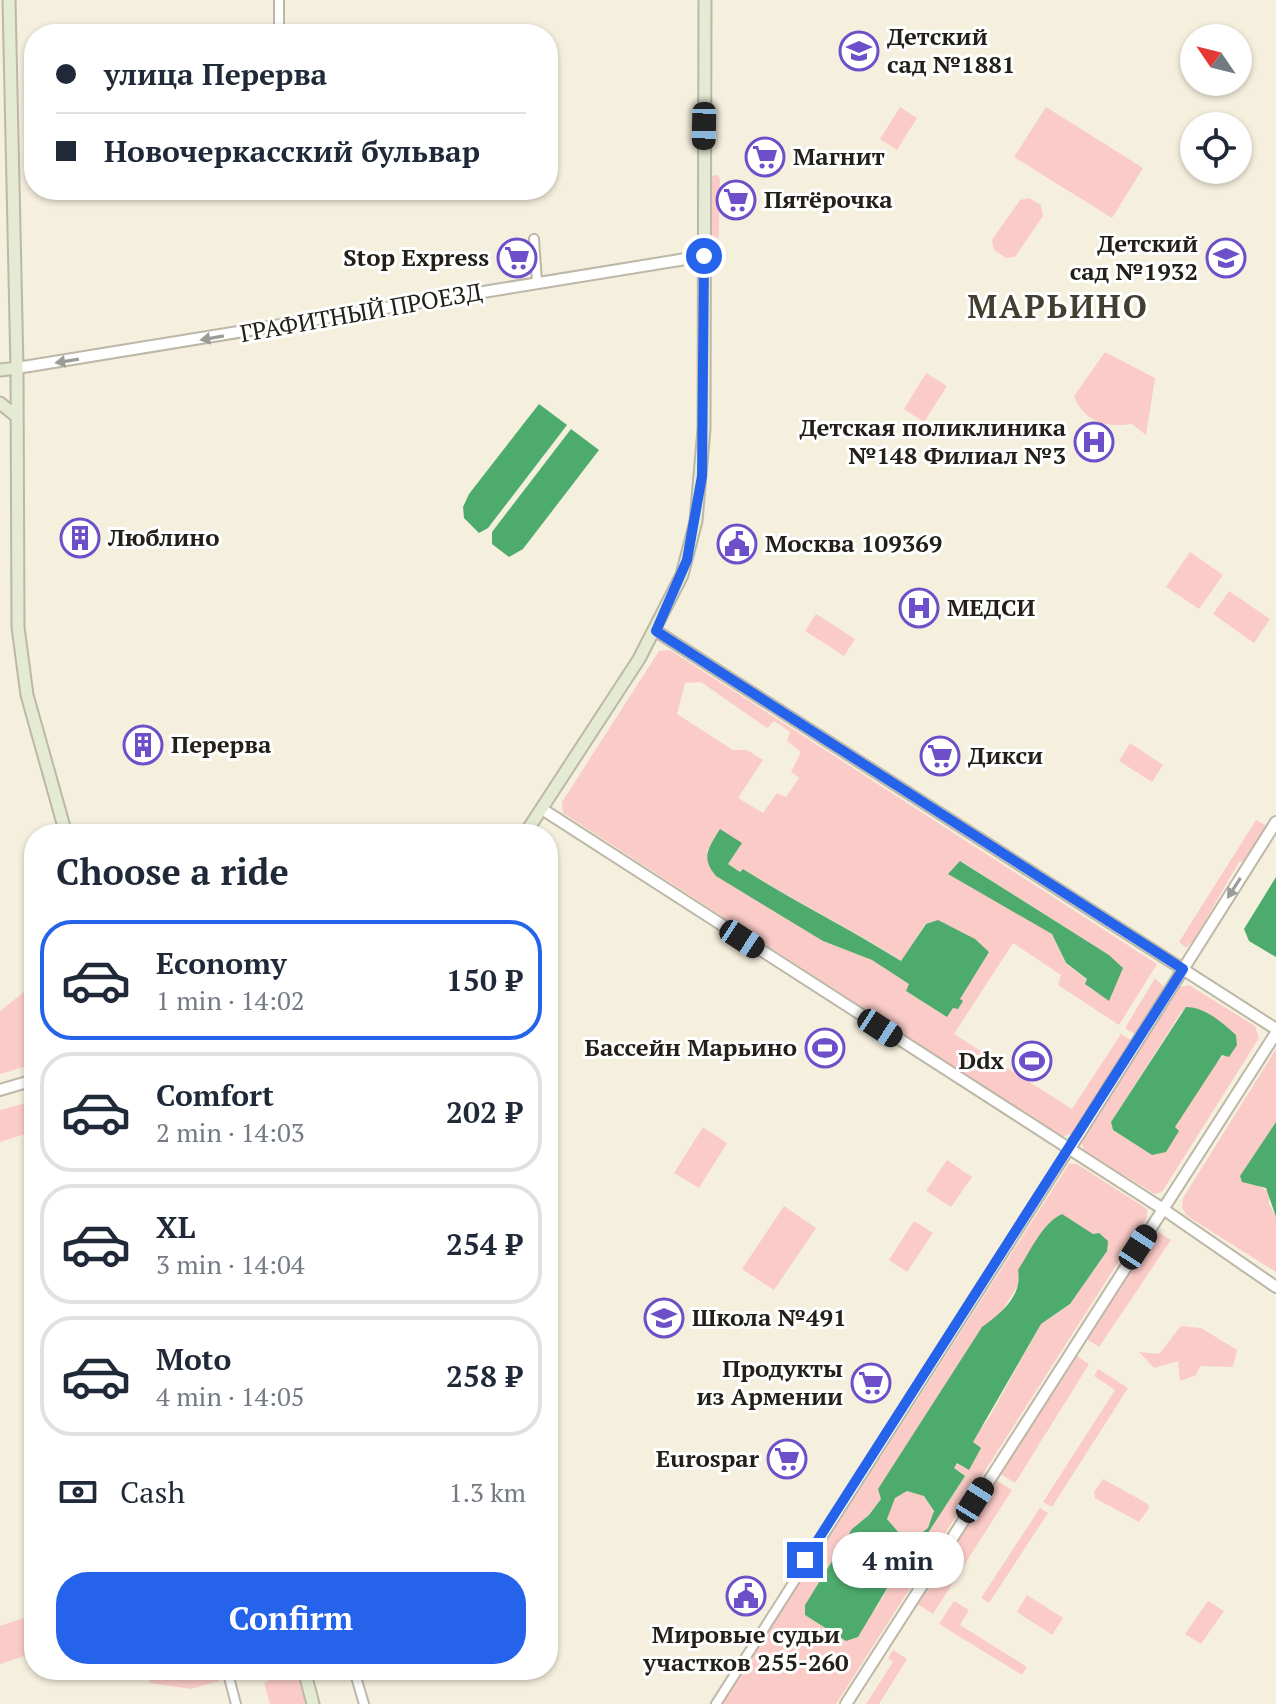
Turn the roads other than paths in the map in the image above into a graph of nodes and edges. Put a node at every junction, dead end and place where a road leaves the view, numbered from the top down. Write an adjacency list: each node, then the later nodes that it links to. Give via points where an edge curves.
1 (9, 0): 8 (main road)
2 (279, 0): 4 (street)
3 (705, 0): 6 (main road)
4 (279, 24)
5 (534, 239): 7 (street)
6 (704, 256): 7 (street, ГРАФИТНЫЙ ПРОЕЗД); 12 (main road, via 702,476 687,560)
7 (537, 282): 8 (street, ГРАФИТНЫЙ ПРОЕЗД, one-way to 8)
8 (17, 368): 9 (main road); 11 (main road)
9 (0, 370)
10 (0, 403): 11 (main road)
11 (16, 416): 15 (main road, via 15,540 23,674)
12 (656, 631): 13 (main road); 17 (street)
13 (542, 809): 16 (main road); 21 (street)
14 (1276, 822): 17 (street, one-way to 17)
15 (63, 824)
16 (532, 824)
17 (1183, 969): 18 (street); 21 (street)
18 (1276, 1031): 22 (street)
19 (24, 1083): 20 (street)
20 (0, 1090)
21 (1069, 1150): 22 (street); 30 (street)
22 (1163, 1209): 23 (street); 31 (street)
23 (1276, 1287)
24 (230, 1680): 27 (street)
25 (307, 1680): 28 (main road)
26 (357, 1680): 29 (street)
27 (236, 1704)
28 (313, 1704)
29 (364, 1704)
30 (716, 1704)
31 (846, 1704)

